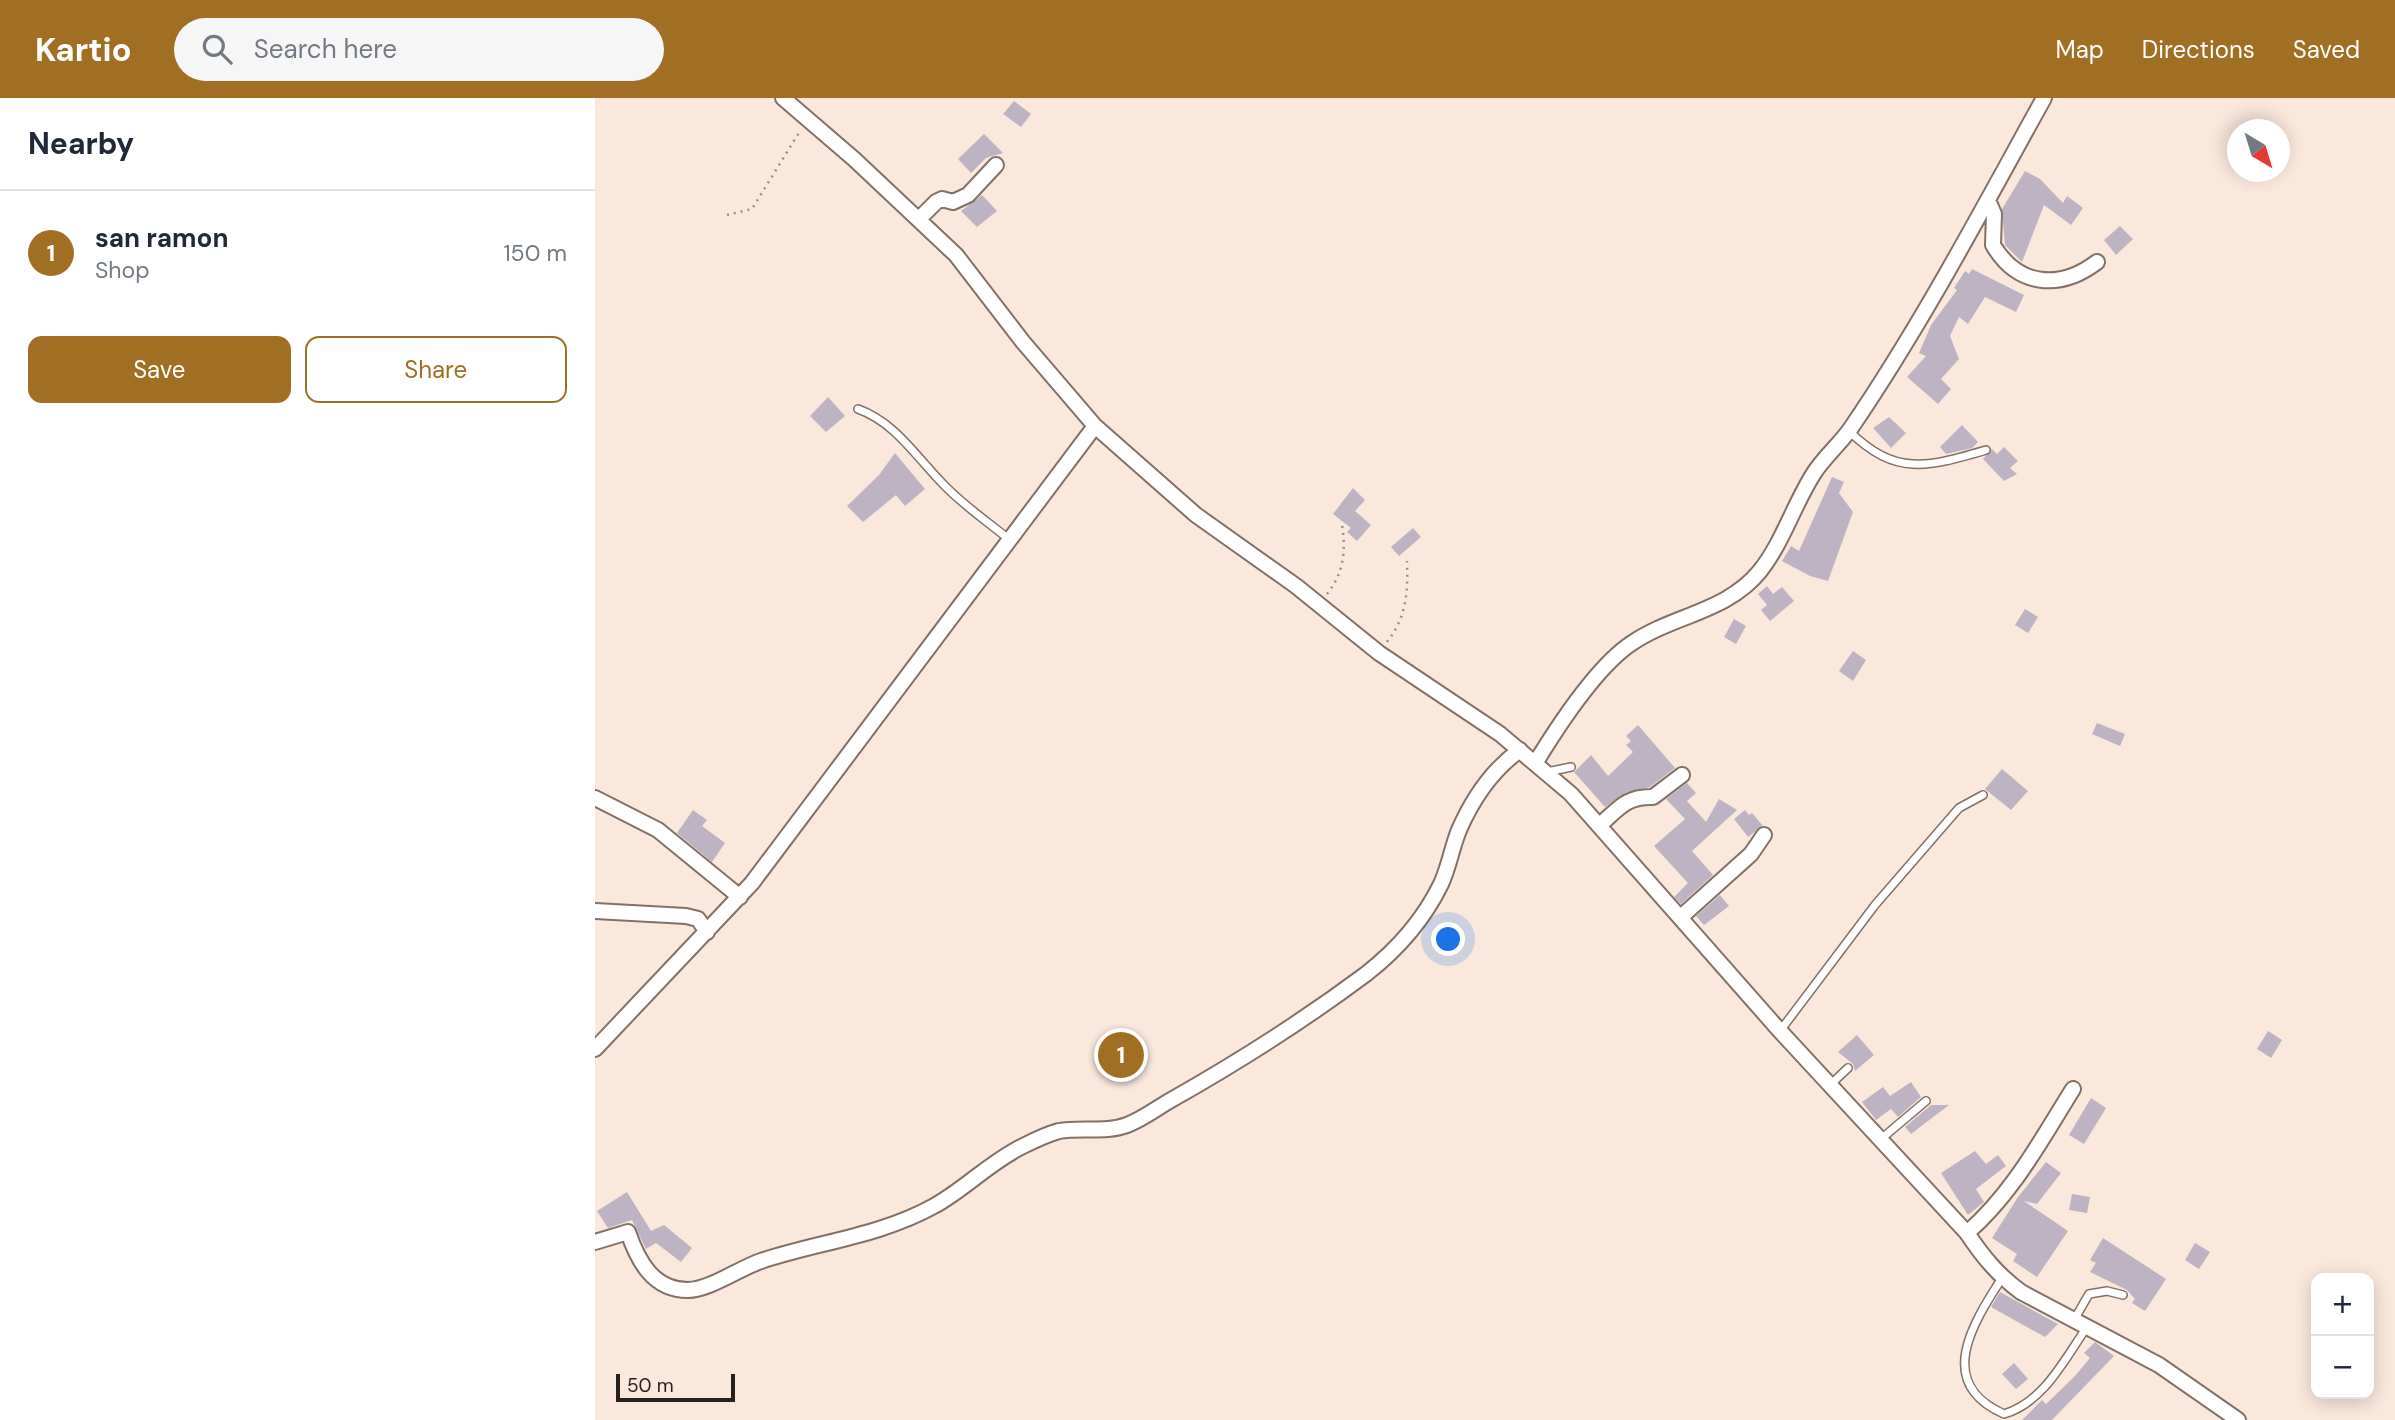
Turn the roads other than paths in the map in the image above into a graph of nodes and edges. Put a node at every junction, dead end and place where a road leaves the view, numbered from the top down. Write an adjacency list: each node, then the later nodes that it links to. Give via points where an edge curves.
1 (783, 98): 5 (street)
2 (2044, 98): 4 (street)
3 (996, 165): 5 (street, via 968,195 953,202 942,199)
4 (1988, 200): 6 (street, via 1994,214 1993,245 2014,271 2026,278 2076,276); 9 (street, via 1943,283)
5 (919, 219): 8 (street, via 956,255)
6 (2097, 262)
7 (858, 409): 11 (lane, via 877,415 893,428 949,490)
8 (1095, 426): 11 (street); 12 (street, via 1196,515 1379,653)
9 (1849, 431): 10 (lane, via 1878,456 1920,466); 14 (street, via 1814,472 1759,572 1705,612 1632,642 1557,728)
10 (1986, 450)
11 (1010, 540): 20 (street)
12 (1520, 750): 14 (street); 32 (street, via 1504,761 1483,787 1459,831 1442,883 1419,924 1400,944 1292,1029 1138,1120 1105,1129 1058,1132 1024,1145 935,1206 908,1218 880,1230 762,1261 702,1288 687,1290 655,1280 628,1232)
13 (1571, 766): 14 (lane)
14 (1541, 767): 18 (street)
15 (1682, 775): 18 (street, via 1653,797 1631,799)
16 (1983, 795): 24 (lane, via 1959,808 1892,885)
17 (595, 798): 20 (street, via 658,830)
18 (1600, 825): 22 (street)
19 (1764, 835): 22 (street, via 1751,854)
20 (740, 897): 23 (street)
21 (595, 911): 23 (street, via 686,916 698,919)
22 (1682, 916): 24 (street)
23 (708, 932): 25 (street)
24 (1780, 1031): 27 (street)
25 (595, 1049)
26 (1849, 1068): 27 (lane)
27 (1830, 1085): 30 (street)
28 (2073, 1089): 31 (street, via 2017,1179)
29 (1926, 1101): 30 (lane)
30 (1880, 1140): 31 (street)
31 (1967, 1233): 33 (street)
32 (595, 1242)
33 (2002, 1278): 35 (street); 35 (lane, via 1968,1336 1963,1362 1972,1389 1990,1407 2004,1414 2024,1408 2039,1394)
34 (2123, 1295): 35 (lane, via 2107,1291 2089,1294)
35 (2080, 1323): 36 (street, via 2159,1365)
36 (2238, 1420)

